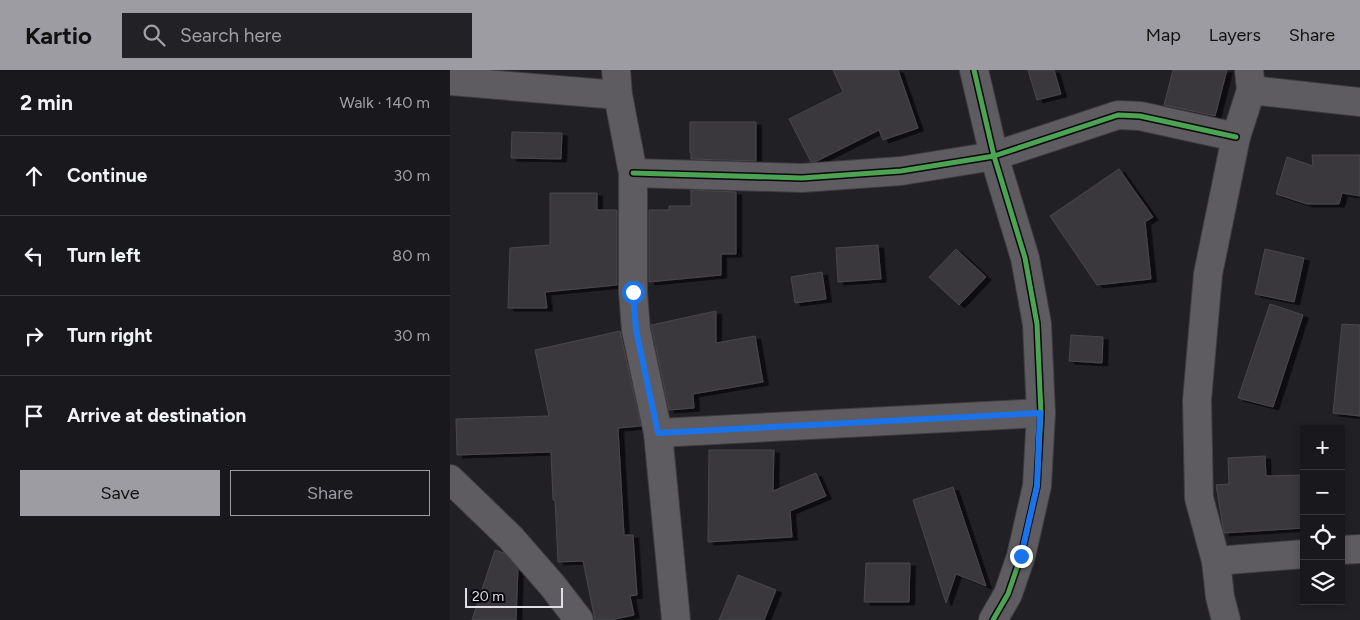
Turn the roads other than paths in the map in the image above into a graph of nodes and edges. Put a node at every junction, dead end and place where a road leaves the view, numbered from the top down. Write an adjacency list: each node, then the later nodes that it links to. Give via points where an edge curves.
1 (974, 70): 7 (street)
2 (1250, 80): 5 (street); 6 (street)
3 (450, 81): 4 (street)
4 (617, 82): 8 (street)
5 (1360, 102)
6 (1236, 137): 7 (street, via 1140,116 1118,115); 15 (street, via 1208,274 1197,400 1199,498)
7 (994, 156): 8 (street, via 901,171 802,178); 9 (street, via 1025,258 1037,324)
8 (633, 174): 10 (street, via 636,330)
9 (1040, 413): 10 (street); 18 (street, via 1037,486 1021,556 1008,594)
10 (658, 433): 17 (street)
11 (450, 479): 16 (street, via 511,538)
12 (1360, 549): 13 (street)
13 (1345, 550)
14 (1300, 554): 15 (street)
15 (1216, 561): 19 (street)
16 (579, 620)
17 (676, 620)
18 (993, 620)
19 (1226, 620)

